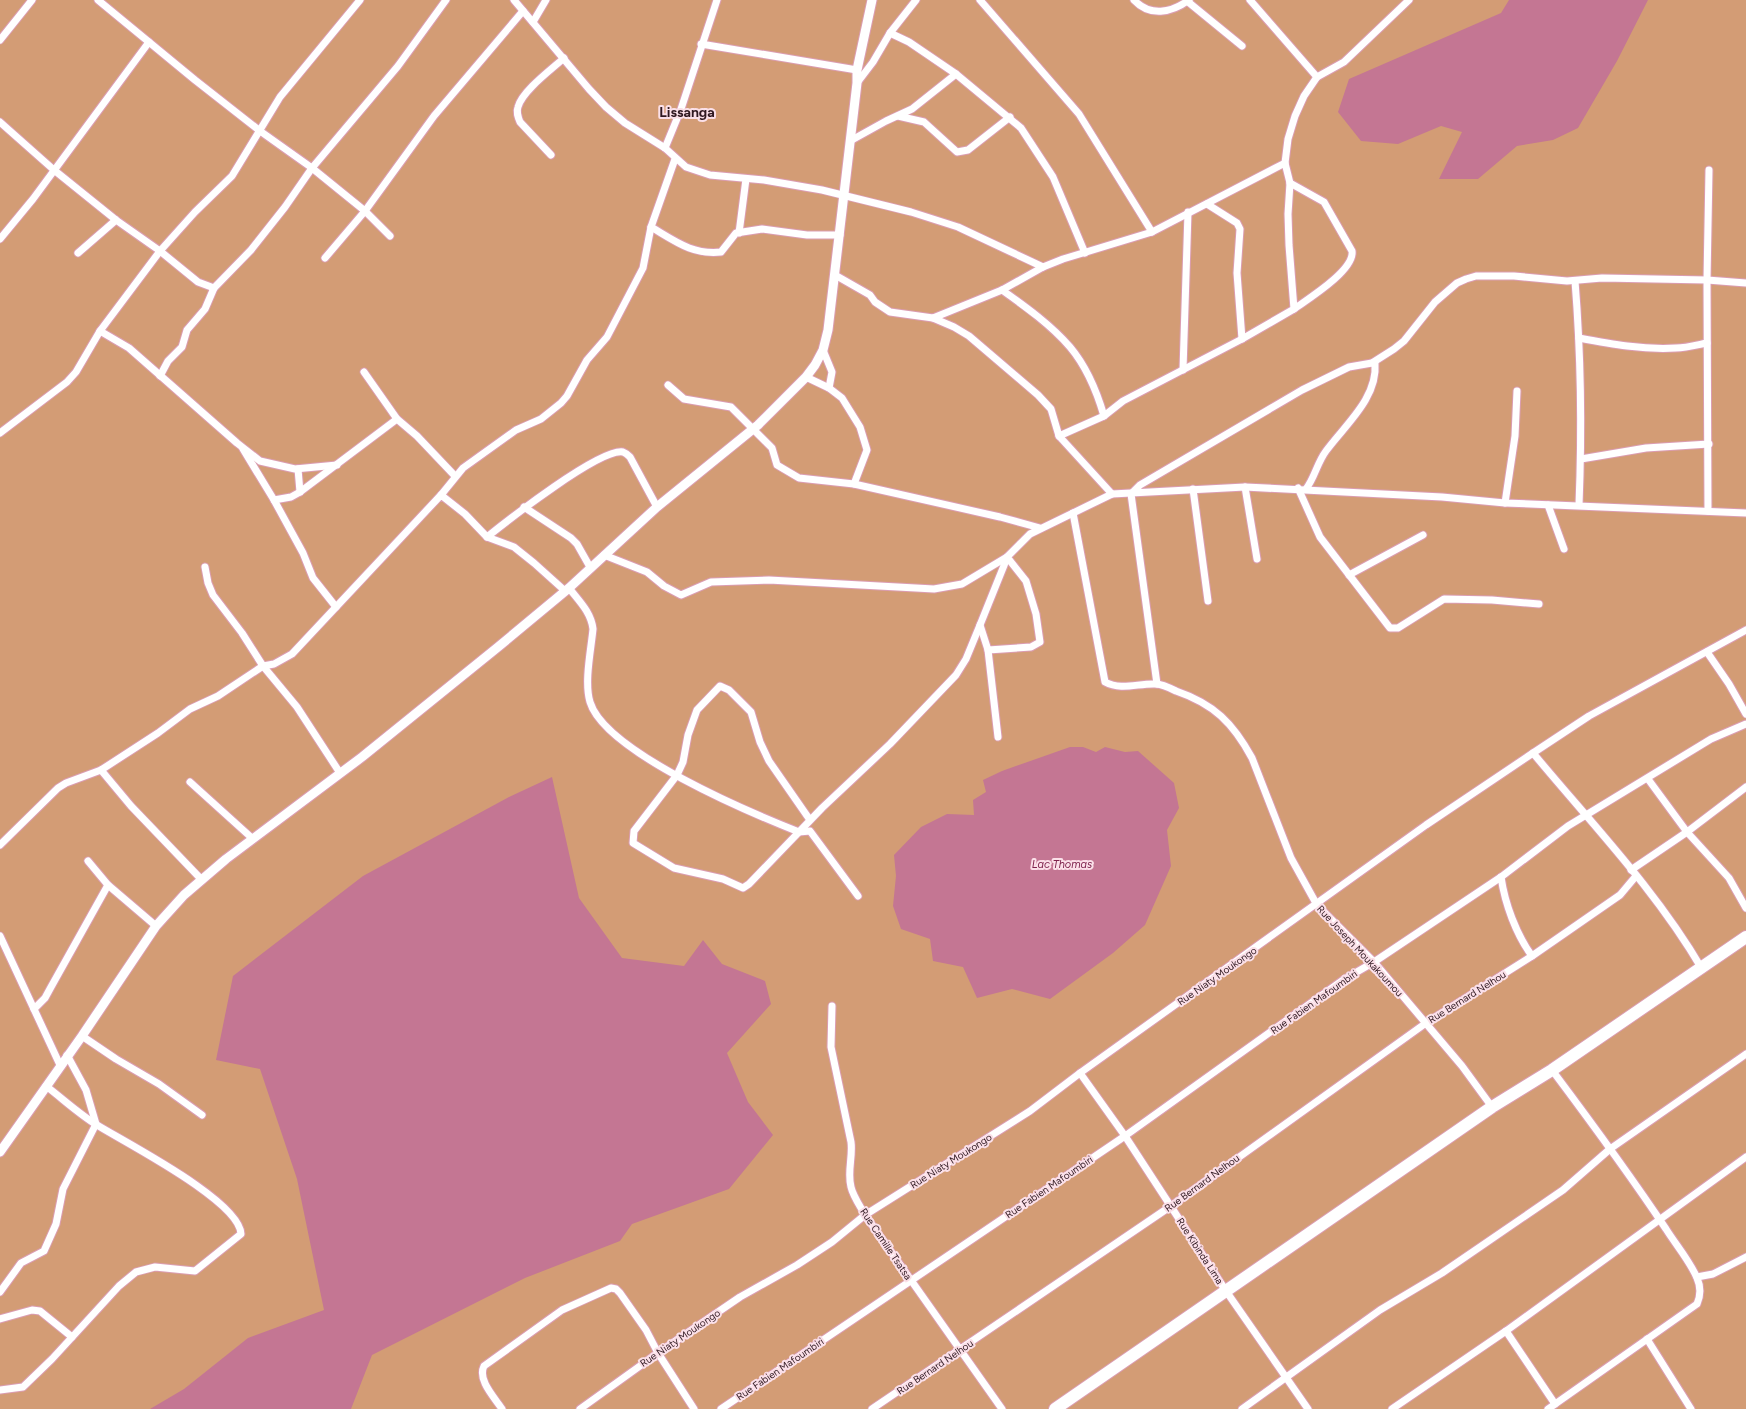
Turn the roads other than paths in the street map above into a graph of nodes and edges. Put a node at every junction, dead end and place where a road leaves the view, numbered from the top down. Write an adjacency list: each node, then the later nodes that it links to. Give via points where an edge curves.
1 (32, 0): 18 (street)
2 (360, 0): 30 (street, via 280,97)
3 (446, 0): 36 (street, via 398,66)
4 (514, 0): 15 (street)
5 (546, 0): 16 (street)
6 (717, 0): 20 (street)
7 (872, 0): 23 (street)
8 (916, 0): 17 (street)
9 (980, 0): 47 (street, via 1079,114)
10 (1134, 0): 11 (street, via 1143,8 1167,11)
11 (1188, 0): 21 (street)
12 (1250, 0): 25 (street)
13 (1409, 0): 25 (street, via 1344,62)
14 (102, 1): 19 (street)
15 (523, 11): 16 (street); 43 (street, via 434,116)
16 (533, 22): 22 (street)
17 (890, 33): 24 (street, via 909,42); 26 (street)
18 (0, 40)
19 (149, 42): 30 (street); 37 (street)
20 (701, 44): 23 (street); 32 (street, via 681,109)
21 (1242, 46)
22 (564, 58): 32 (street, via 611,111); 33 (street, via 532,87 518,106 517,115 520,122)
23 (857, 70): 26 (street)
24 (956, 74): 27 (street, via 912,109); 28 (street)
25 (1317, 77): 35 (street, via 1295,116 1288,139)
26 (857, 83): 31 (street)
27 (898, 116): 28 (street, via 924,122 957,152 968,150); 31 (street)
28 (1010, 117): 53 (street, via 1021,128 1053,177)
29 (0, 122): 37 (street)
30 (260, 131): 36 (street); 52 (street, via 232,176)
31 (850, 141): 41 (street)
32 (665, 148): 34 (street)
33 (551, 155)
34 (675, 159): 39 (street, via 710,175); 46 (street)
35 (1285, 163): 40 (street); 42 (street)
36 (312, 168): 43 (street); 61 (street, via 251,250)
37 (54, 170): 45 (street); 51 (street)
38 (1709, 170): 58 (street)
39 (746, 179): 41 (street); 48 (street)
40 (1290, 183): 63 (street, via 1288,237); 63 (street, via 1324,202 1353,256 1334,279)
41 (844, 194): 49 (street); 56 (street, via 958,227)
42 (1207, 204): 44 (street); 67 (street, via 1237,222 1240,229 1237,273)
43 (365, 211): 50 (street); 55 (street)
44 (1188, 212): 47 (street); 71 (street)
45 (116, 220): 52 (street); 54 (street)
46 (651, 227): 48 (street, via 684,246 704,252 721,252 734,235); 88 (street, via 645,263 626,303 607,337 587,360 561,403 542,418 509,434)
47 (1152, 232): 53 (street)
48 (739, 233): 49 (street, via 762,230 807,235)
49 (840, 235): 57 (street)
50 (390, 236)
51 (0, 239)
52 (160, 251): 61 (street, via 198,282); 65 (street)
53 (1085, 252): 56 (street)
54 (78, 253)
55 (325, 258)
56 (1043, 267): 62 (street)
57 (835, 274): 64 (street, via 870,295 875,302 890,312); 69 (street)
58 (1707, 280): 59 (street, via 1602,278); 60 (street); 68 (street)
59 (1575, 281): 66 (street); 70 (street, via 1514,276 1476,276 1466,279 1457,283 1435,302 1404,340)
60 (1746, 283)
61 (214, 288): 73 (street, via 205,309 187,330 182,348 168,361)
62 (1002, 290): 64 (street); 78 (street, via 1036,315 1070,347 1098,395)
63 (1294, 309): 67 (street)
64 (933, 318): 82 (street, via 969,336 1038,395 1051,409)
65 (100, 331): 73 (street, via 129,348); 81 (street, via 76,372 67,382)
66 (1579, 338): 68 (street, via 1607,344 1650,348 1677,348); 85 (street)
67 (1242, 339): 71 (street)
68 (1707, 343): 83 (street)
69 (823, 350): 74 (street); 76 (street, via 832,372)
70 (1372, 363): 92 (street, via 1375,363 1375,376 1361,408 1326,451 1313,480); 96 (street, via 1349,367 1302,390 1140,485)
71 (1183, 370): 78 (street, via 1124,401)
72 (364, 372): 79 (street)
73 (160, 376): 84 (street)
74 (806, 377): 76 (street); 80 (street)
75 (668, 385): 80 (street, via 684,399 731,406)
76 (829, 388): 89 (street, via 849,407 860,427 866,446 866,455)
77 (1517, 391): 99 (street, via 1515,436)
78 (1104, 416): 82 (street)
79 (397, 419): 86 (street); 88 (street)
80 (753, 429): 89 (street, via 772,448 777,465 799,478); 103 (street)
81 (0, 433)
82 (1059, 436): 95 (street)
83 (1709, 444): 85 (street, via 1646,448); 104 (street)
84 (242, 447): 87 (street, via 260,461); 98 (street)
85 (1581, 459): 101 (street)
86 (337, 465): 87 (street); 94 (street)
87 (298, 469): 94 (street)
88 (455, 476): 97 (street)
89 (854, 484): 107 (street)
90 (1245, 486): 91 (street); 93 (street); 113 (street)
91 (1298, 488): 92 (street); 116 (street, via 1320,537)
92 (1306, 489): 99 (street)
93 (1193, 490): 96 (street); 118 (street)
94 (300, 492): 98 (street, via 291,497)
95 (1112, 494): 96 (street); 105 (street)
96 (1131, 494): 126 (street)
97 (441, 495): 109 (street, via 465,514); 120 (street)
98 (274, 500): 120 (street, via 303,553 313,578)
99 (1505, 503): 100 (street)
100 (1548, 505): 101 (street); 110 (street)
101 (1579, 506): 104 (street)
102 (524, 507): 103 (street, via 601,458 624,452 630,457); 109 (street); 115 (street, via 571,538)
103 (657, 507): 111 (street)
104 (1708, 511): 106 (street)
105 (1073, 513): 107 (street); 126 (street, via 1105,682 1118,687)
106 (1746, 513)
107 (1040, 528): 112 (street, via 1025,538)
108 (1423, 535): 116 (street)
109 (486, 538): 117 (street, via 514,547)
110 (1564, 549)
111 (604, 555): 112 (street, via 647,572 664,586 681,595 711,582 769,580 934,589 962,584); 115 (street)
112 (1008, 558): 121 (street); 123 (street, via 1026,581 1036,614 1040,642 1031,647)
113 (1257, 558)
114 (205, 567): 125 (street, via 213,595)
115 (590, 567): 117 (street)
116 (1349, 575): 119 (street, via 1394,630 1444,599)
117 (566, 589): 132 (street, via 498,647); 133 (street, via 588,612 592,620 588,693 594,713 623,742)
118 (1208, 601)
119 (1539, 604)
120 (336, 607): 125 (street, via 292,654 274,664)
121 (980, 625): 123 (street); 138 (street, via 966,659 956,675 877,758)
122 (1746, 630): 124 (street, Rue Niaty Moukongo)
123 (988, 650): 129 (street)
124 (1707, 652): 127 (street); 130 (street, Rue Niaty Moukongo, via 1589,716)
125 (262, 666): 131 (street, via 218,696 190,709); 132 (street, via 297,707)
126 (1158, 684): 149 (street, Rue Joseph Moukakoumou, via 1207,704 1219,713 1244,742 1291,858)
127 (1746, 714)
128 (1746, 724): 134 (street, Rue Fabien Mafoumbiri, via 1711,739)
129 (998, 737)
130 (1533, 753): 137 (street); 149 (street, Rue Niaty Moukongo, via 1426,825)
131 (101, 770): 142 (street, via 58,788); 146 (street, via 131,806)
132 (340, 773): 141 (street)
133 (677, 775): 138 (street, via 697,710 720,686 752,712 760,742 769,761); 139 (street, via 714,795); 139 (street, via 633,834 633,843 674,868 723,879 743,888 752,882)
134 (1648, 779): 137 (street, Rue Fabien Mafoumbiri); 140 (street)
135 (190, 782): 141 (street)
136 (1746, 787): 140 (street, Rue Bernard Nelhou)
137 (1585, 816): 144 (street); 145 (street, Rue Fabien Mafoumbiri)
138 (810, 820): 139 (street)
139 (799, 832): 148 (street, via 810,831 815,836)
140 (1687, 832): 144 (street, Rue Bernard Nelhou); 150 (street, via 1729,878)
141 (254, 839): 146 (street)
142 (0, 845)
143 (88, 861): 147 (street)
144 (1633, 873): 154 (street, Rue Bernard Nelhou, via 1620,895); 156 (street, via 1682,936)
145 (1501, 877): 154 (street, via 1523,944); 155 (street, Rue Fabien Mafoumbiri)
146 (201, 879): 151 (street)
147 (108, 885): 151 (street); 158 (street, via 45,998)
148 (858, 896)
149 (1317, 905): 155 (street, Rue Joseph Moukakoumou); 165 (street, Rue Niaty Moukongo)
150 (1746, 908)
151 (156, 926): 160 (street)
152 (0, 936): 158 (street)
153 (1746, 937): 156 (highway)
154 (1532, 956): 159 (street, Rue Bernard Nelhou)
155 (1374, 962): 159 (street, Rue Joseph Moukakoumou); 170 (street, Rue Fabien Mafoumbiri, via 1343,980)
156 (1702, 969): 164 (highway)
157 (832, 1006): 175 (street, Rue Camille Tsatsa, via 831,1047 853,1154 851,1188)
158 (34, 1009): 163 (street)
159 (1426, 1023): 167 (street, Rue Joseph Moukakoumou); 174 (street, Rue Bernard Nelhou)
160 (82, 1036): 162 (street); 168 (street, via 159,1084)
161 (1746, 1054): 171 (street)
162 (67, 1055): 163 (street); 169 (street, via 86,1090)
163 (60, 1065): 166 (street)
164 (1552, 1070): 167 (highway); 171 (street)
165 (1080, 1073): 170 (street, Rue Kibinda Lima); 175 (street, Rue Niaty Moukongo, via 1030,1111)
166 (46, 1086): 169 (street); 172 (street)
167 (1492, 1107): 180 (highway)
168 (202, 1116)
169 (96, 1124): 181 (street, via 63,1189 56,1224 44,1251 21,1263); 184 (street, via 206,1191 223,1206 240,1227 241,1234 195,1271 155,1267 136,1272 119,1286)
170 (1125, 1136): 174 (street, Rue Kibinda Lima); 179 (street, Rue Fabien Mafoumbiri)
171 (1610, 1149): 176 (street); 188 (street, via 1563,1190 1442,1273 1380,1310)
172 (0, 1152)
173 (1746, 1157): 176 (street)
174 (1171, 1206): 180 (street, Rue Kibinda Lima); 186 (street, Rue Bernard Nelhou)
175 (865, 1215): 179 (street, Rue Camille Tsatsa); 187 (street, Rue Niaty Moukongo, via 798,1265 740,1297)
176 (1660, 1221): 178 (street); 183 (street)
177 (1746, 1257): 178 (street, via 1713,1274)
178 (1697, 1277): 185 (street, via 1700,1288 1697,1304)
179 (910, 1281): 186 (street, Rue Camille Tsatsa); 194 (street, Rue Fabien Mafoumbiri)
180 (1226, 1291): 188 (street, Rue Kibinda Lima); 197 (highway)
181 (0, 1292)
182 (0, 1319): 184 (street, via 32,1310 40,1311)
183 (1506, 1331): 190 (street); 200 (street)
184 (72, 1336): 189 (street, via 23,1387)
185 (1647, 1339): 190 (street); 202 (street)
186 (961, 1350): 195 (street, Rue Bernard Nelhou); 196 (street, Rue Camille Tsatsa)
187 (658, 1353): 191 (street, via 646,1330 620,1293 611,1288 604,1290 562,1310 484,1366 482,1378); 192 (street, Rue Niaty Moukongo); 193 (street)
188 (1287, 1377): 198 (street); 199 (street, Rue Kibinda Lima)
189 (0, 1390)
190 (1555, 1404): 201 (street)
191 (502, 1409)
192 (580, 1409)
193 (694, 1409)
194 (722, 1409)
195 (872, 1409)
196 (1002, 1409)
197 (1055, 1409)
198 (1242, 1409)
199 (1308, 1409)
200 (1392, 1409)
201 (1548, 1409)
202 (1691, 1409)

